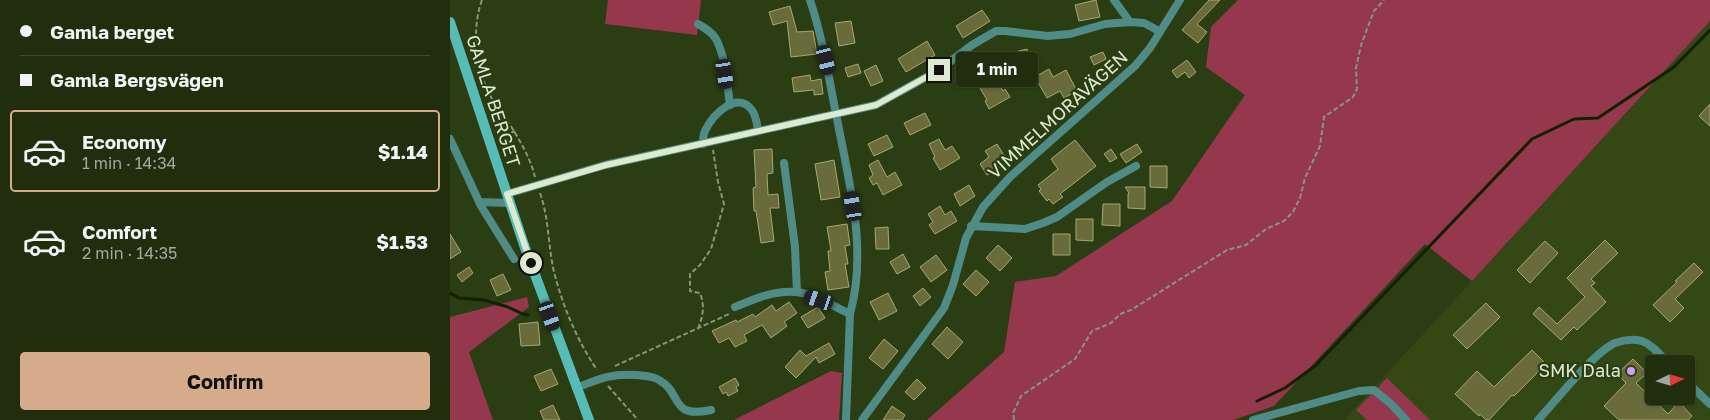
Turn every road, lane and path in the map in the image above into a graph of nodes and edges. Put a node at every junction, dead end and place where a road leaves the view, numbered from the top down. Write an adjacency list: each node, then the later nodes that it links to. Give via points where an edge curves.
1 (482, 0): 12 (path, via 476,32 479,61 492,98)
2 (810, 0): 11 (street)
3 (1114, 0): 7 (street)
4 (1180, 0): 9 (street, VIMMELMORAVÄGEN)
5 (1384, 0): 43 (path, via 1374,11 1361,45 1356,68 1357,89 1353,97 1324,117 1320,146 1293,212 1246,245 1227,250 1120,314 1111,323 1092,331 1075,359 1021,396 1013,413)
6 (450, 22): 22 (main road, GAMLA BERGET)
7 (1130, 22): 9 (street, via 1144,23); 11 (street, via 1048,36 996,32 882,103)
8 (698, 24): 10 (street, via 716,39)
9 (1159, 31): 24 (street, VIMMELMORAVÄGEN, via 1136,66 1010,177 982,207)
10 (730, 105): 13 (street, via 745,103 753,110); 17 (street, via 718,112 704,131)
11 (836, 113): 13 (street); 28 (street, via 856,223 856,282)
12 (515, 131): 14 (path); 20 (path)
13 (758, 131): 16 (street)
14 (504, 136)
15 (450, 139): 23 (street)
16 (712, 142): 17 (street); 30 (path, via 724,204 711,249 690,274 690,291 700,293 704,303)
17 (703, 144): 22 (street, via 606,165)
18 (784, 163): 26 (street, via 795,247)
19 (1136, 166): 24 (street, via 1043,223 1025,229)
20 (535, 178)
21 (540, 192): 33 (path, via 554,272 564,304 582,348)
22 (509, 198): 23 (street); 35 (main road, GAMLA BERGET)
23 (479, 202): 25 (street)
24 (971, 226): 42 (street, VIMMELMORAVÄGEN, via 944,308)
25 (514, 259)
26 (797, 292): 27 (street, via 769,295); 28 (street)
27 (736, 307)
28 (850, 314): 41 (street)
29 (723, 317): 30 (path)
30 (698, 329): 32 (path)
31 (1659, 355): 46 (street, via 1644,342 1617,342 1599,355)
32 (615, 366)
33 (600, 375)
34 (607, 385): 40 (path)
35 (576, 388): 38 (street, via 611,374 644,376 660,380 670,389 676,402 691,412); 39 (main road, GAMLA BERGET)
36 (1695, 390): 37 (street)
37 (1710, 404)
38 (711, 410)
39 (589, 420)
40 (638, 420)
41 (846, 420)
42 (862, 420)
43 (1014, 420)
44 (1253, 420): 45 (street, via 1359,391 1374,390)
45 (1406, 420)
46 (1538, 420)

